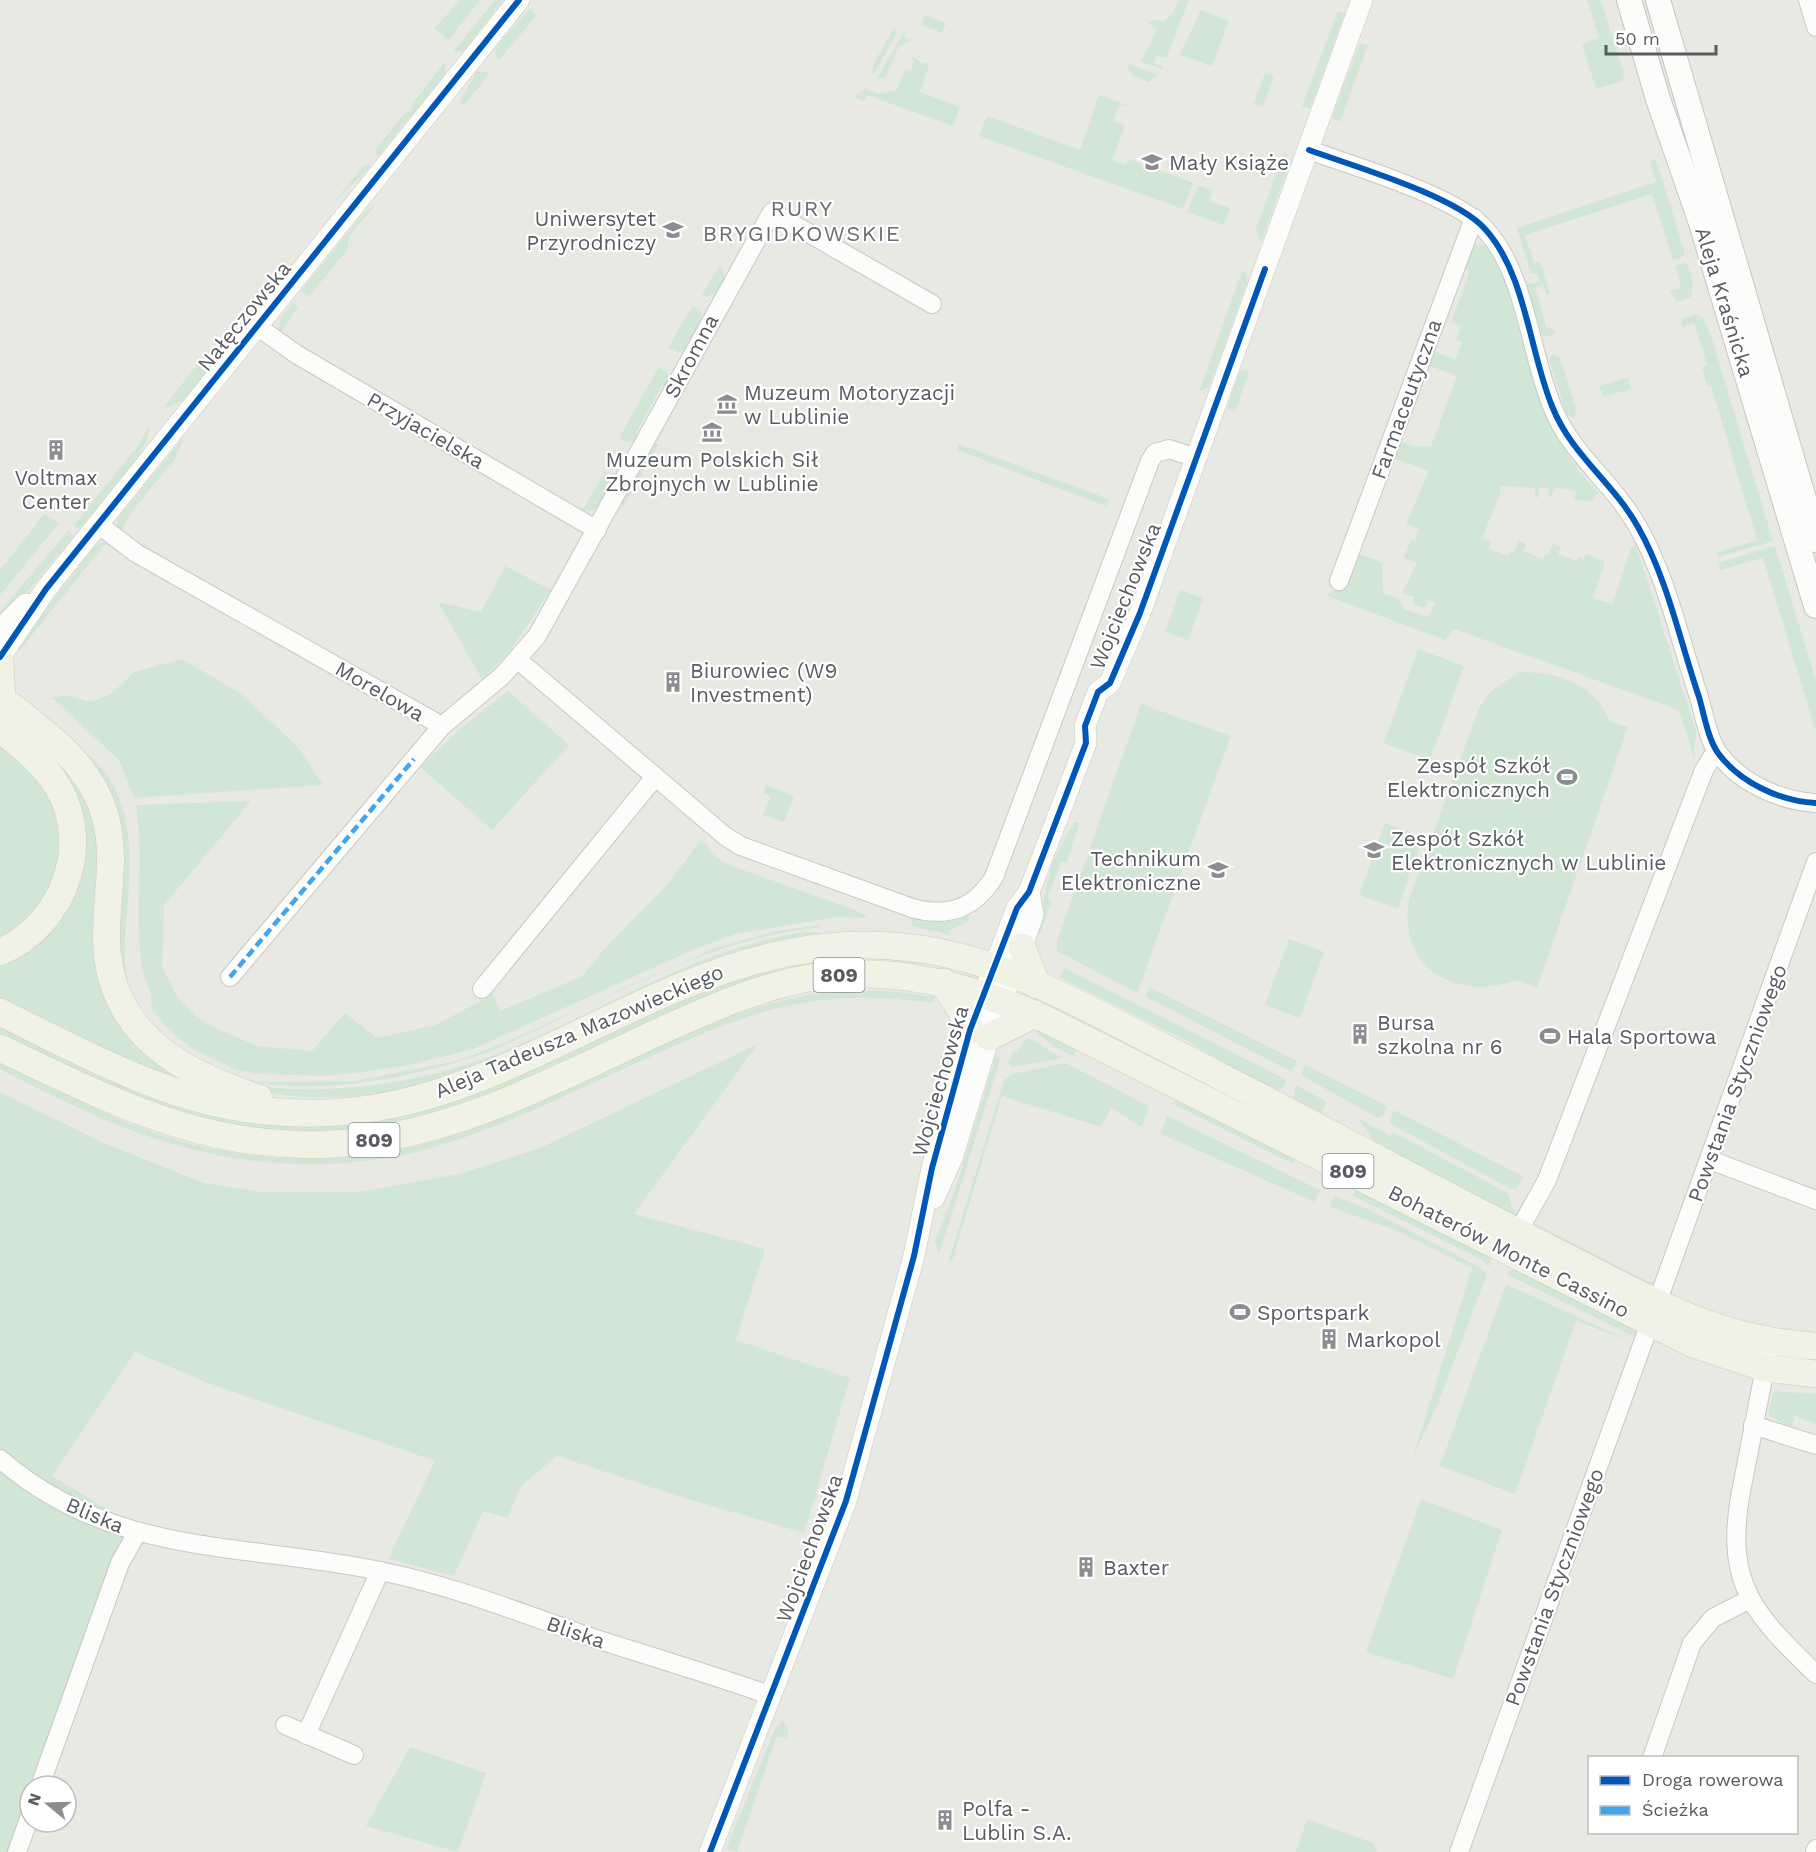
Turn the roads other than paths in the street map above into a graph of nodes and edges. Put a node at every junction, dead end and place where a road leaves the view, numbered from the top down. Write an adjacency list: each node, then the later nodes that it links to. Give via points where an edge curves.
1 (519, 0): 10 (street, Nałęczowska)
2 (1362, 0): 7 (street, Wojciechowska)
3 (1629, 0): 17 (main road, Aleja Kraśnicka, via 1701,223)
4 (1658, 0): 14 (main road, Aleja Kraśnicka)
5 (1808, 0): 6 (street)
6 (1816, 27)
7 (1309, 150): 8 (street, via 1432,196); 11 (street, Wojciechowska)
8 (1474, 218): 15 (street, Farmaceutyczna); 25 (street, via 1495,240 1512,273 1560,427 1638,525 1654,560)
9 (932, 304): 13 (street, Skromna, via 772,212)
10 (257, 326): 12 (street, Nałęczowska); 13 (street, Przyjacielska, via 296,354)
11 (1196, 459): 26 (street, via 1169,449 1155,453 1150,461 1011,836 986,891 969,904 944,911 923,911 741,846); 29 (street, Wojciechowska, via 1140,613 1110,682 1111,698 1097,732 1086,744)
12 (98, 524): 16 (street, Nałęczowska); 23 (street, Morelowa, via 136,553)
13 (597, 530): 20 (street, Skromna, via 537,636)
14 (1816, 540)
15 (1339, 581)
16 (46, 589): 18 (street, Nałęczowska); 19 (street, Nałęczowska)
17 (1816, 606)
18 (0, 630)
19 (0, 657)
20 (518, 660): 23 (street, Skromna); 26 (street)
21 (0, 663): 22 (main road)
22 (1, 699): 42 (main road, via 69,754 104,808 111,849 110,964 118,996 131,1019 169,1056 203,1077)
23 (442, 726): 33 (street, Morelowa)
24 (0, 729): 31 (main road, via 42,766 58,788 68,811 72,841 69,872 53,909 29,936)
25 (1716, 751): 27 (street, via 1747,781 1790,798); 45 (street, via 1699,780 1547,1180)
26 (655, 777): 36 (street)
27 (1816, 803)
28 (1816, 862): 43 (street, Powstania Styczniowego)
29 (1029, 892): 30 (street, Wojciechowska, via 1033,915); 32 (street, Wojciechowska, via 1017,908)
30 (1022, 947): 32 (street, Wojciechowska); 35 (main road)
31 (0, 952)
32 (1003, 970): 35 (main road, Bohaterów Monte Cassino / 809); 37 (street, Wojciechowska); 42 (main road, Aleja Tadeusza Mazowieckiego / 809, via 951,954 895,946 843,945 787,951 702,976 496,1071 437,1093 367,1109)
33 (230, 977)
34 (943, 982): 37 (main road, Aleja Tadeusza Mazowieckiego / 809); 40 (main road); 41 (main road, Aleja Tadeusza Mazowieckiego / 809, via 860,975 779,984 712,1008 474,1114 405,1135 345,1144 266,1143 177,1126 106,1099)
35 (1037, 985): 45 (main road, Bohaterów Monte Cassino / 809, via 1282,1107)
36 (482, 989)
37 (992, 997): 39 (main road, Bohaterów Monte Cassino / 809); 40 (street, Wojciechowska)
38 (0, 1012): 42 (main road, Aleja Tadeusza Mazowieckiego / 809, via 162,1088 225,1105)
39 (1035, 1014): 40 (main road); 46 (main road, Bohaterów Monte Cassino / 809)
40 (979, 1034): 58 (street, Wojciechowska, via 937,1150 922,1223 846,1501)
41 (0, 1048)
42 (300, 1113)
43 (1710, 1160): 44 (street); 46 (street, Powstania Styczniowego)
44 (1816, 1200)
45 (1518, 1232): 46 (main road, Bohaterów Monte Cassino / 809)
46 (1654, 1313): 47 (main road, Bohaterów Monte Cassino / 809); 49 (main road, Bohaterów Monte Cassino / 809, via 1709,1350); 67 (street, Powstania Styczniowego)
47 (1770, 1342): 48 (main road, Bohaterów Monte Cassino / 809); 49 (street)
48 (1816, 1346)
49 (1765, 1368): 50 (main road, Bohaterów Monte Cassino / 809); 51 (street)
50 (1816, 1374)
51 (1753, 1425): 52 (street); 56 (street, via 1735,1539 1739,1572)
52 (1816, 1445)
53 (0, 1459): 54 (street, Bliska, via 37,1488 87,1515)
54 (137, 1533): 55 (street, Bliska); 63 (street, via 120,1563)
55 (380, 1571): 58 (street, Bliska, via 445,1588); 60 (street)
56 (1750, 1599): 57 (street, via 1773,1633); 62 (street, via 1713,1618 1692,1643)
57 (1816, 1674)
58 (772, 1696): 66 (street, Wojciechowska)
59 (285, 1725): 60 (street)
60 (306, 1735): 61 (street)
61 (354, 1755)
62 (1653, 1756)
63 (44, 1774)
64 (24, 1834): 65 (street)
65 (17, 1852)
66 (710, 1852)
67 (1459, 1852)

